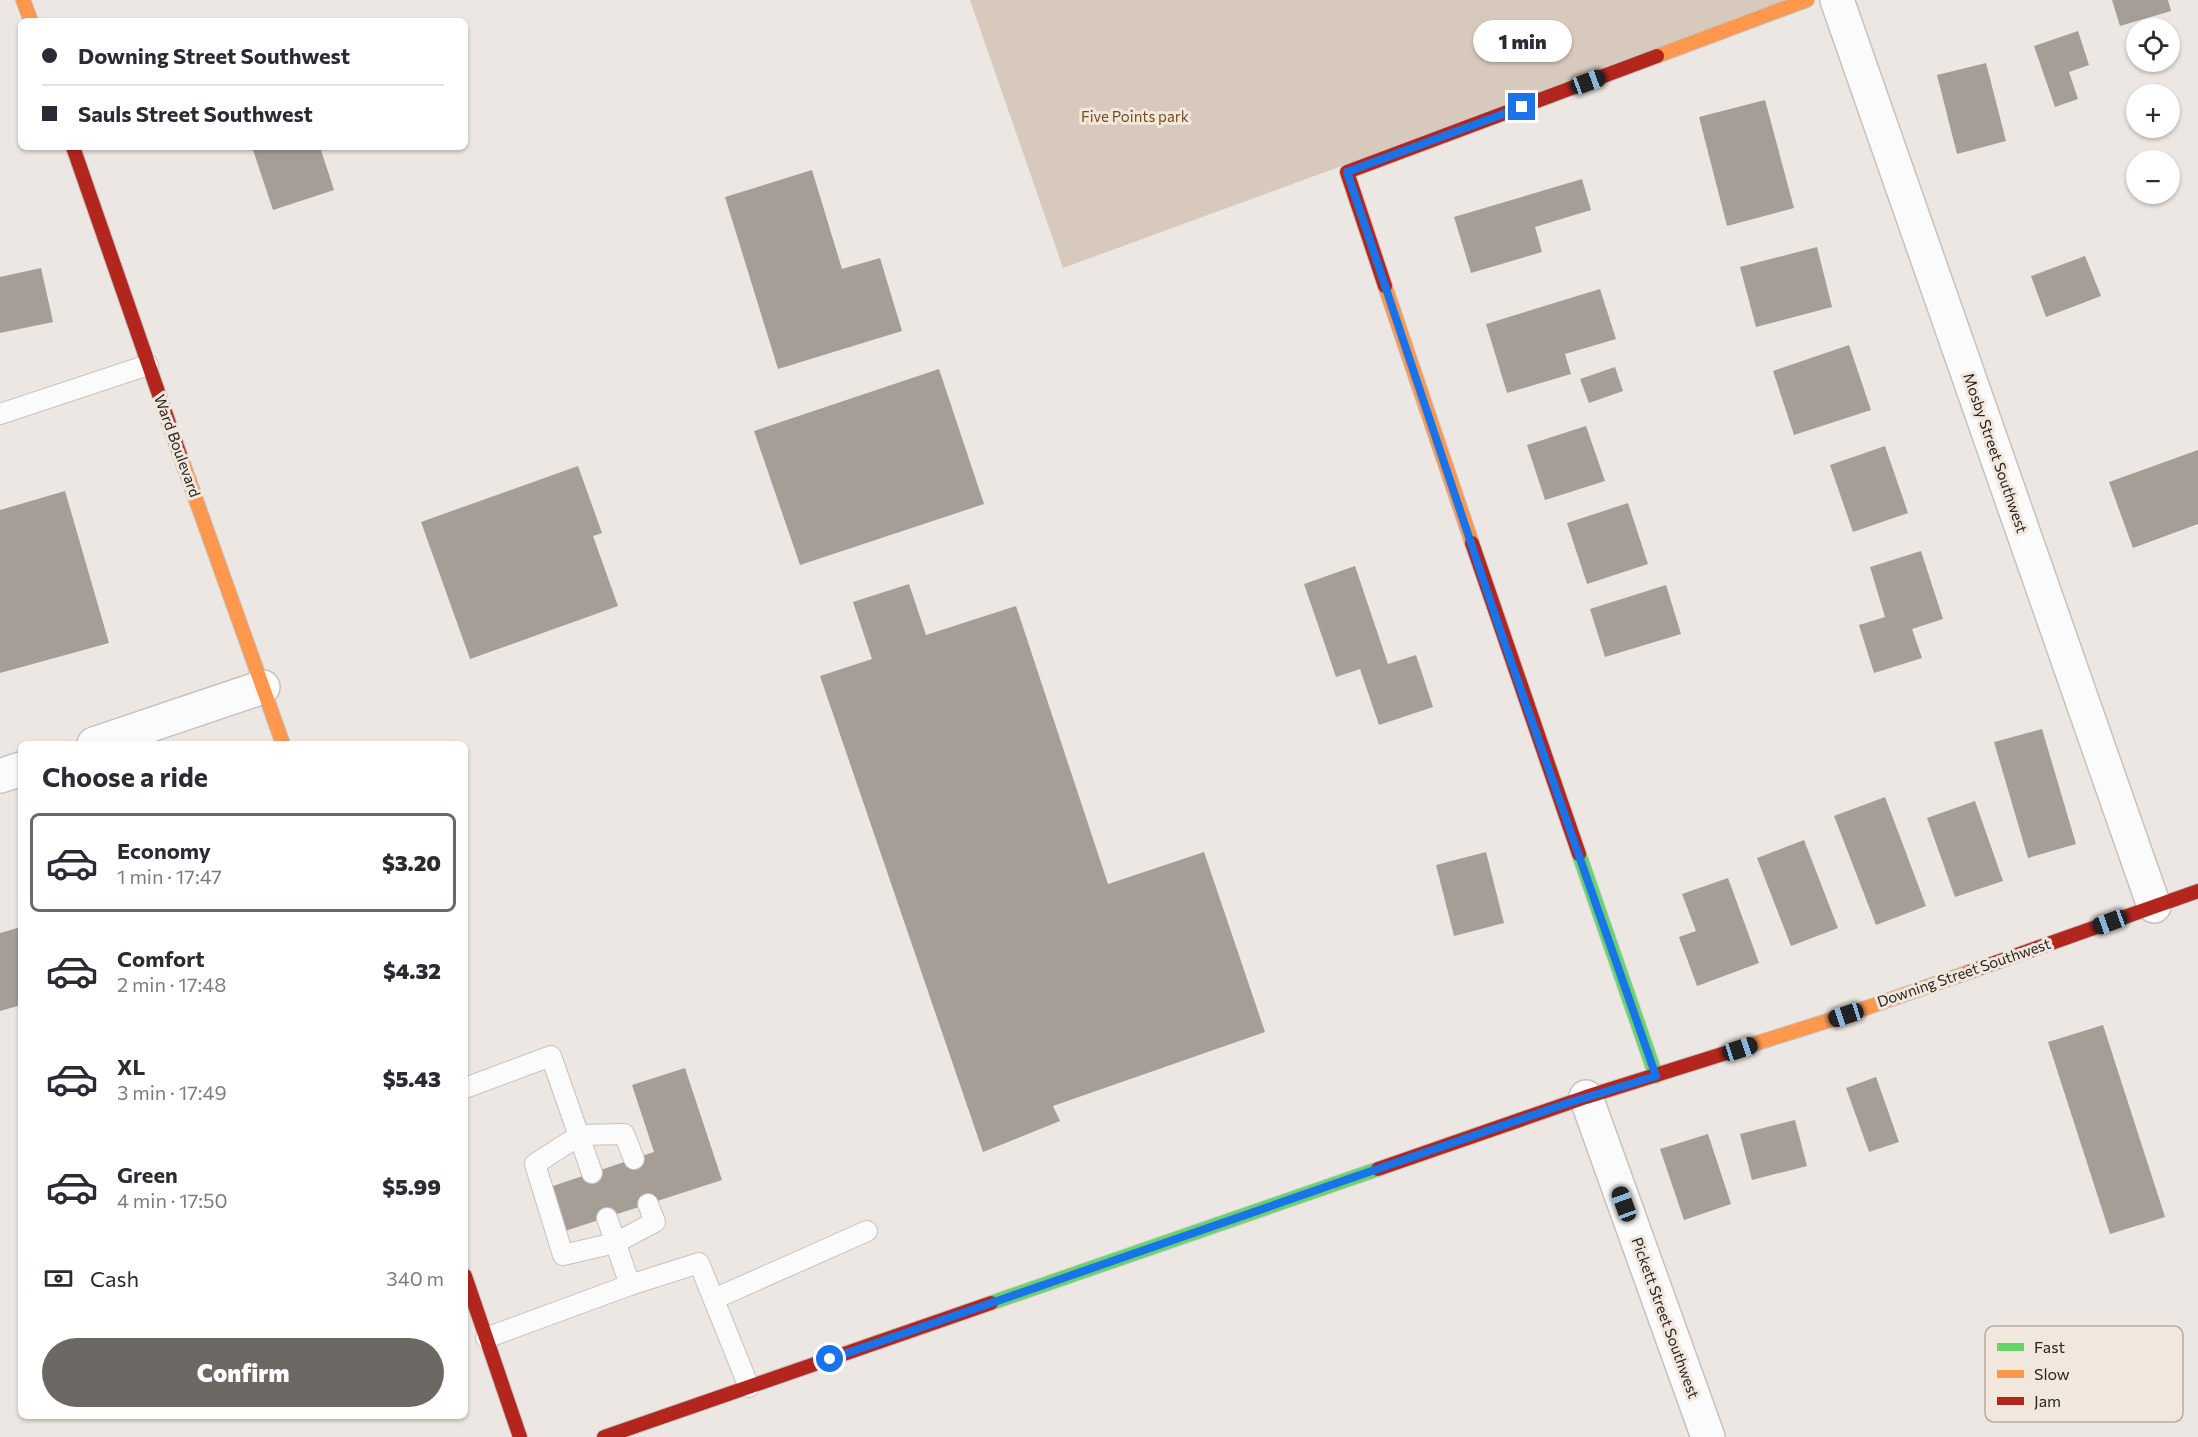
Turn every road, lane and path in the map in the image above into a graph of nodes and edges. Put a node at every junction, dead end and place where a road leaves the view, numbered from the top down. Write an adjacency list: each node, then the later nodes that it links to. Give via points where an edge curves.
1 (23, 0): 4 (street)
2 (1807, 0): 15 (street, via 1347,172 1498,624)
3 (1837, 0): 14 (street, Mosby Street Southwest)
4 (30, 18)
5 (74, 150): 6 (street, Ward Boulevard)
6 (148, 365): 7 (lane); 8 (street, Ward Boulevard)
7 (0, 414)
8 (263, 687): 9 (street); 10 (street, Ward Boulevard)
9 (103, 741)
10 (282, 741)
11 (18, 770): 12 (street)
12 (0, 776)
13 (2198, 891): 14 (street, Downing Street Southwest)
14 (2154, 906): 15 (street, Downing Street Southwest, via 1846,1015)
15 (1656, 1076): 17 (street, Downing Street Southwest)
16 (468, 1087): 18 (lane, via 551,1056)
17 (1586, 1097): 29 (street, Downing Street Southwest); 32 (street, Pickett Street Southwest)
18 (580, 1135): 19 (lane, via 624,1134); 20 (lane); 24 (lane, via 534,1164 563,1255)
19 (634, 1159)
20 (592, 1173)
21 (648, 1204): 24 (lane, via 655,1222)
22 (607, 1218): 24 (lane)
23 (867, 1231): 27 (lane)
24 (615, 1243): 26 (lane)
25 (468, 1285): 28 (street)
26 (630, 1285): 27 (lane, via 699,1263); 28 (lane)
27 (714, 1299): 29 (lane)
28 (486, 1338): 30 (street)
29 (749, 1387): 31 (street, Downing Street Southwest)
30 (520, 1437)
31 (604, 1437)
32 (1708, 1437)

